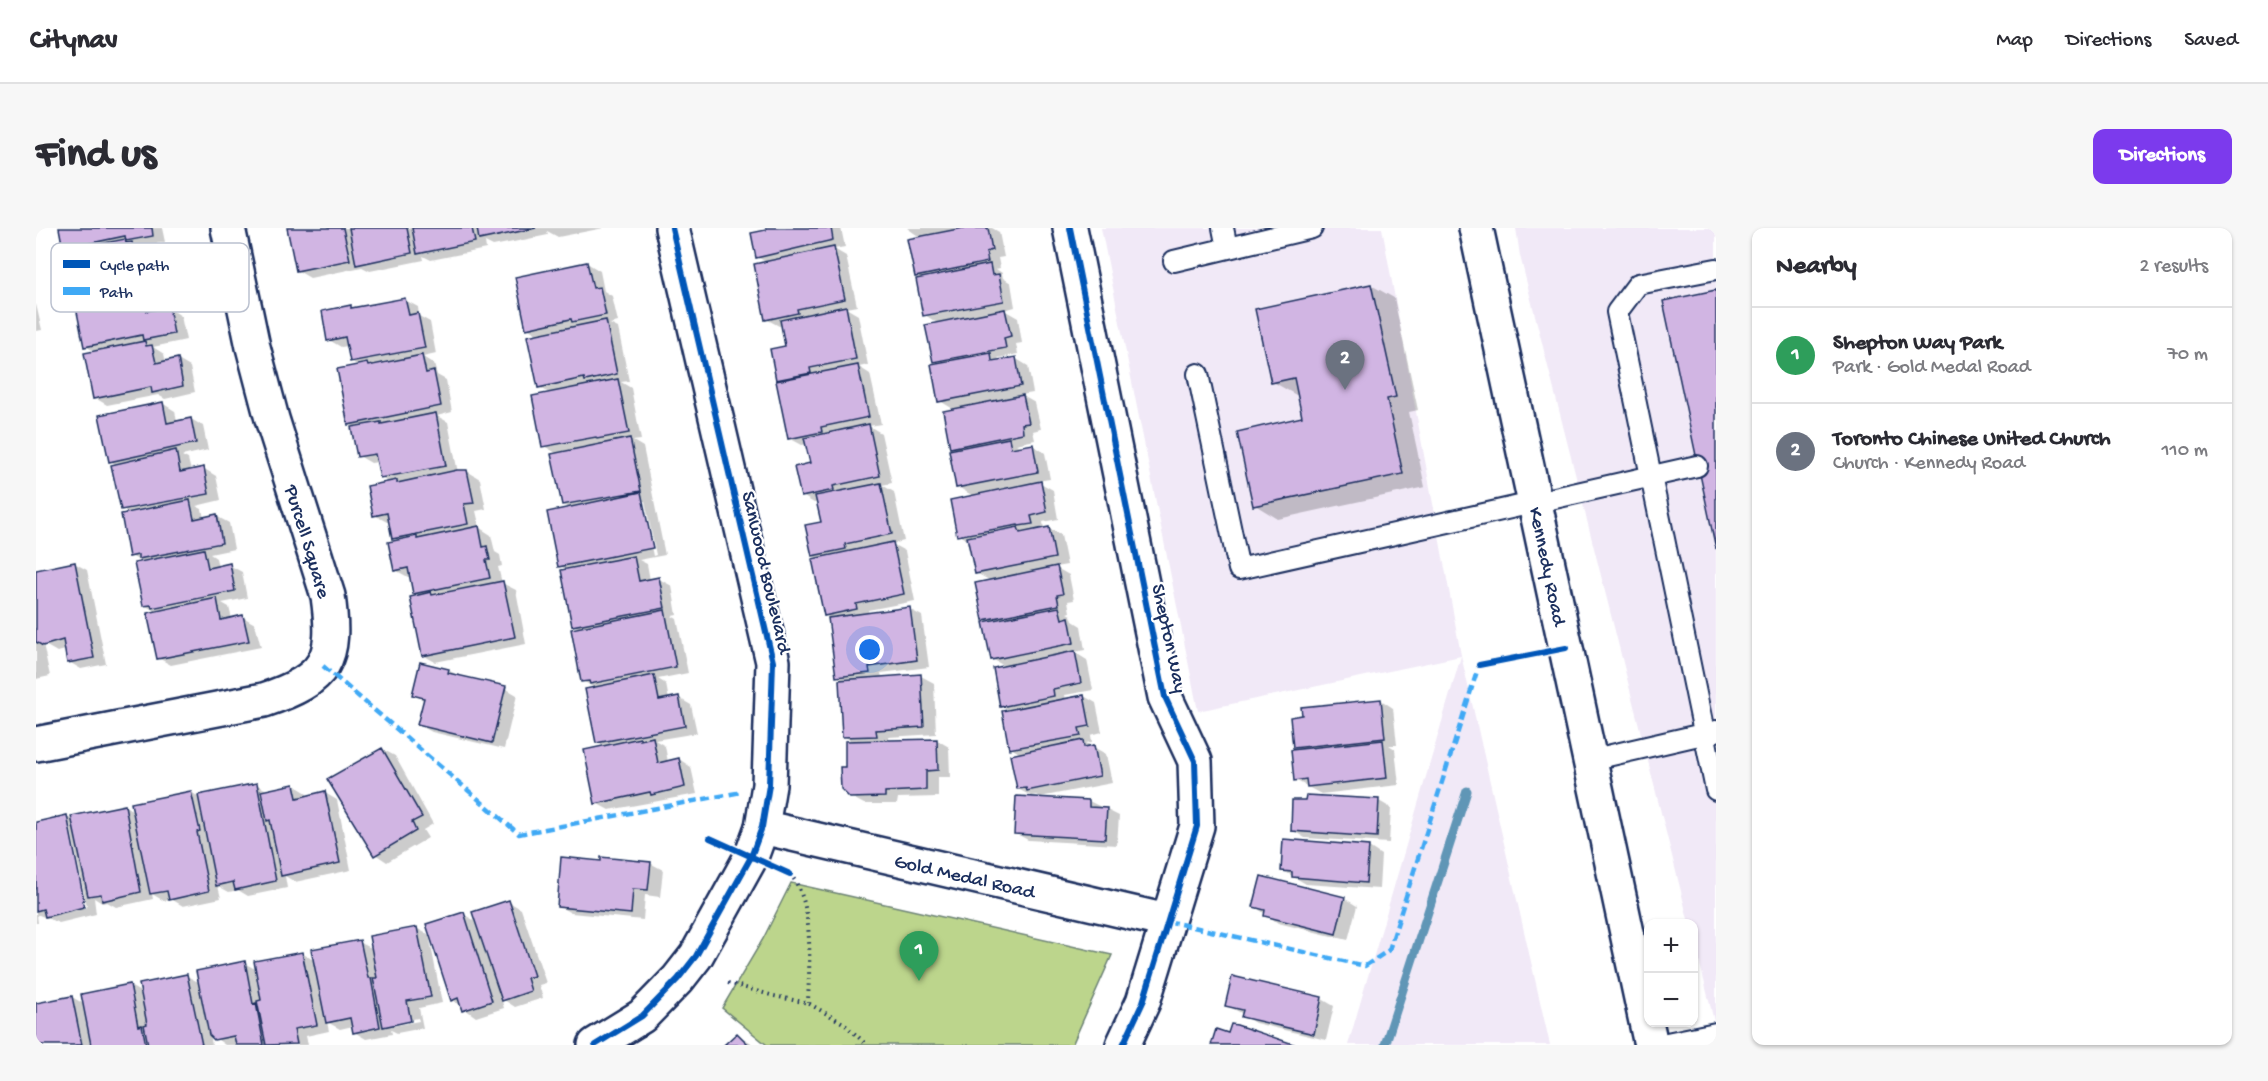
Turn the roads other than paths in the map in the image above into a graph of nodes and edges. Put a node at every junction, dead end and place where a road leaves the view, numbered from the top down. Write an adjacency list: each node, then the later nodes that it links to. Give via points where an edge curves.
1 (228, 228): 7 (street, Purcell Square)
2 (672, 228): 20 (street, Sanwood Boulevard, via 773,662 769,785)
3 (1070, 228): 21 (street, Shepton Way, via 1166,697 1195,761 1197,826)
4 (1223, 228): 8 (lane)
5 (1309, 228): 8 (lane)
6 (1476, 228): 15 (street, Kennedy Road)
7 (231, 243)
8 (1227, 248): 9 (lane)
9 (1174, 261)
10 (1716, 269): 14 (lane, via 1638,284 1617,312)
11 (246, 312): 17 (street, Purcell Square, via 272,419 328,596 331,649 323,666 304,683 264,700)
12 (1197, 374): 15 (lane, via 1239,569)
13 (1697, 466): 14 (lane)
14 (1651, 477): 15 (lane); 16 (lane)
15 (1535, 503): 18 (street, Kennedy Road)
16 (1710, 732): 18 (lane); 19 (lane)
17 (36, 744)
18 (1590, 760): 25 (street, Kennedy Road)
19 (1716, 790)
20 (762, 827): 21 (street, Gold Medal Road); 23 (street, Sanwood Boulevard, via 751,856 696,956 642,1016)
21 (1167, 921): 24 (street, Shepton Way, via 1143,1002)
22 (1716, 1033): 26 (lane)
23 (595, 1045)
24 (1123, 1045)
25 (1651, 1045)
26 (1657, 1045)

